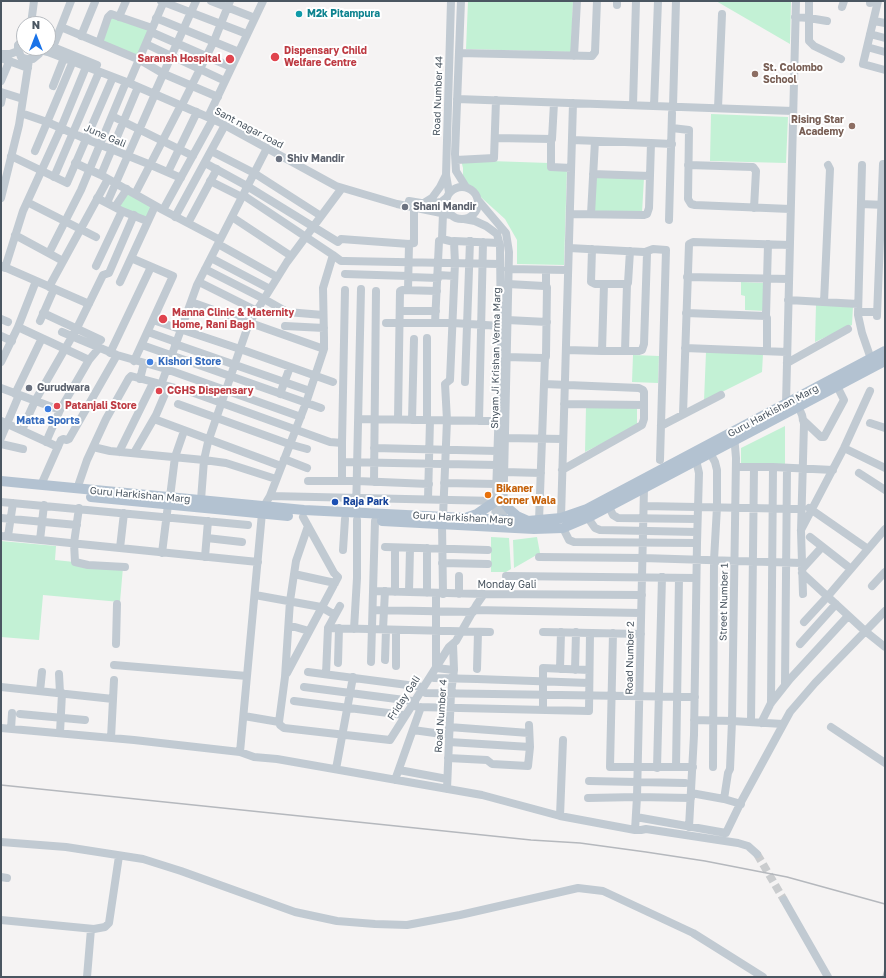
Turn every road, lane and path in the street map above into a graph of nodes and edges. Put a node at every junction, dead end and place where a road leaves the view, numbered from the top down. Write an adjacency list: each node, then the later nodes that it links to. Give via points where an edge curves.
1 (34, 1): 22 (street)
2 (71, 1): 32 (street)
3 (126, 1): 23 (street)
4 (163, 1): 20 (street); 25 (street)
5 (196, 1): 20 (street)
6 (211, 1): 18 (street)
7 (262, 1): 26 (street)
8 (451, 1): 136 (street, Road Number 44)
9 (461, 1): 49 (street, Road Number 44)
10 (577, 1): 55 (street)
11 (597, 1): 55 (street, via 595,54)
12 (636, 1): 87 (street)
13 (658, 1): 88 (street)
14 (676, 1): 90 (street)
15 (796, 1): 24 (street)
16 (809, 1): 27 (street)
17 (95, 2): 38 (street)
18 (229, 4): 26 (street); 30 (street)
19 (876, 4): 29 (street)
20 (192, 12): 30 (street); 33 (street)
21 (722, 14): 89 (street)
22 (32, 16)
23 (119, 16): 34 (street); 41 (street, via 109,15)
24 (796, 17): 27 (street); 91 (street)
25 (156, 18): 33 (street); 34 (street)
26 (255, 18): 35 (street)
27 (809, 18): 28 (street); 59 (street, via 811,44)
28 (827, 21)
29 (874, 21): 31 (street); 36 (street)
30 (221, 23): 35 (street); 40 (street)
31 (885, 23)
32 (61, 27): 37 (street); 38 (street)
33 (184, 29): 40 (street); 43 (street)
34 (151, 30): 42 (street); 43 (street)
35 (247, 34): 47 (street)
36 (870, 34): 39 (street); 45 (street)
37 (56, 36)
38 (82, 36): 41 (street)
39 (885, 38)
40 (214, 41): 47 (street); 54 (street)
41 (99, 43): 60 (street)
42 (146, 44): 56 (street); 60 (street)
43 (177, 44): 54 (street); 56 (street)
44 (56, 48): 73 (street, Sant nagar road)
45 (867, 48): 48 (street); 67 (street, via 863,64)
46 (16, 52): 50 (street)
47 (239, 52): 65 (street)
48 (885, 52)
49 (459, 53): 55 (street); 81 (street, Road Number 44)
50 (1, 54)
51 (56, 55): 58 (street, Sant nagar road)
52 (20, 56): 63 (street)
53 (37, 56): 63 (street)
54 (206, 56): 65 (street); 66 (street)
55 (574, 56)
56 (171, 57): 66 (street); 69 (street)
57 (1, 58): 62 (street)
58 (64, 58): 61 (street, Sant nagar road); 74 (street)
59 (841, 59)
60 (140, 60): 69 (street); 73 (street)
61 (73, 61): 64 (street, Sant nagar road); 97 (street)
62 (9, 62): 63 (street); 71 (street)
63 (29, 64): 80 (street)
64 (86, 67): 68 (street, Sant nagar road); 99 (street)
65 (232, 67): 72 (street)
66 (199, 70): 72 (street); 75 (street)
67 (885, 70)
68 (99, 72): 70 (street, Sant nagar road); 102 (street)
69 (164, 74): 75 (street); 78 (street)
70 (113, 77): 73 (street, Sant nagar road); 104 (street)
71 (1, 81)
72 (225, 81): 79 (street)
73 (129, 82): 76 (street, Sant nagar road); 78 (street, Sant nagar road); 94 (street)
74 (53, 86)
75 (191, 86): 79 (street); 85 (street)
76 (138, 87): 78 (street, Sant nagar road); 96 (street)
77 (2, 92): 80 (street); 84 (street)
78 (156, 92): 85 (street, Sant nagar road); 101 (street)
79 (218, 97): 95 (street)
80 (23, 99): 93 (street)
81 (457, 99): 82 (street); 120 (street, Road Number 44)
82 (496, 100): 83 (street); 103 (street)
83 (554, 102): 86 (street); 105 (street)
84 (1, 103)
85 (182, 103): 92 (street, Sant nagar road); 95 (street, Sant nagar road); 107 (street)
86 (573, 103): 87 (street); 106 (street)
87 (633, 105): 88 (street)
88 (654, 106): 90 (street)
89 (718, 108): 90 (street); 91 (street)
90 (672, 110): 100 (street)
91 (793, 111): 161 (street)
92 (197, 112): 95 (street, Sant nagar road); 114 (street)
93 (21, 113): 97 (street, June Gali); 117 (street)
94 (112, 116): 96 (street); 111 (street)
95 (210, 116): 98 (street, Sant nagar road); 119 (street); 154 (street, Sant nagar road, via 351,186)
96 (124, 121): 101 (street); 113 (street)
97 (47, 122): 99 (street, June Gali); 115 (street)
98 (225, 125): 112 (street, Sant nagar road); 116 (street)
99 (61, 128): 102 (street, June Gali); 131 (street)
100 (672, 128): 110 (street); 123 (street, via 689,130)
101 (139, 130): 107 (street); 118 (street)
102 (73, 133): 104 (street, June Gali); 138 (street)
103 (495, 138): 105 (street); 120 (street, via 494,158)
104 (86, 139): 111 (street, June Gali); 121 (street)
105 (551, 140): 128 (street, via 551,167)
106 (572, 140): 108 (street); 128 (street)
107 (163, 141): 114 (street); 125 (street)
108 (595, 141): 109 (street); 135 (street)
109 (651, 143): 110 (street); 137 (street)
110 (672, 144): 172 (street)
111 (100, 145): 113 (street, June Gali); 130 (street)
112 (267, 148): 133 (street); 144 (street, Sant nagar road)
113 (112, 149): 118 (street, June Gali); 140 (street)
114 (179, 149): 119 (street); 132 (street)
115 (34, 151)
116 (211, 151): 122 (street); 133 (street)
117 (11, 156): 131 (street); 134 (street)
118 (127, 156): 125 (street, June Gali); 140 (street)
119 (193, 156): 139 (street)
120 (456, 160): 143 (street, Road Number 44, via 456,171)
121 (75, 163): 130 (street); 138 (street, via 67,183)
122 (205, 163): 129 (street); 168 (street)
123 (688, 164): 159 (street, via 688,199 691,204); 159 (street, via 753,167 756,171)
124 (885, 164): 156 (street)
125 (151, 165): 132 (street, June Gali); 146 (street)
126 (828, 165): 237 (street, via 830,168)
127 (862, 165): 155 (street)
128 (571, 168): 164 (street)
129 (217, 169): 141 (street); 142 (street)
130 (89, 170): 140 (street); 173 (street)
131 (40, 171): 138 (street); 152 (street)
132 (168, 172): 139 (street, June Gali)
133 (254, 173): 142 (street); 167 (street)
134 (4, 174): 149 (street)
135 (593, 174): 137 (street); 165 (street)
136 (446, 175): 147 (street, Road Number 44); 154 (street, via 432,198)
137 (650, 176): 165 (street, via 647,214)
138 (54, 177)
139 (181, 178): 162 (street)
140 (108, 179): 145 (street); 150 (street); 153 (street)
141 (210, 181): 148 (street); 174 (street)
142 (247, 186): 148 (street); 175 (street)
143 (466, 187): 147 (street, via 457,187); 151 (street, via 474,192)
144 (342, 188): 158 (street, Sant nagar road); 167 (street)
145 (127, 189): 146 (street); 160 (street)
146 (135, 194): 157 (street)
147 (448, 195): 154 (street, Sant nagar road, via 441,202); 163 (street)
148 (242, 196): 169 (street); 179 (street)
149 (1, 198)
150 (97, 198): 153 (street); 176 (street)
151 (478, 200): 170 (street, via 473,214); 209 (street, Shyam Ji Krishan Verma Marg, via 506,233)
152 (27, 202): 173 (street); 177 (street)
153 (107, 203): 160 (street)
154 (423, 203)
155 (861, 204): 156 (street); 239 (street)
156 (883, 205): 239 (street, via 877,314)
157 (155, 206): 162 (street); 171 (street)
158 (414, 207): 163 (street, Sant nagar road); 186 (street, via 414,243)
159 (754, 208): 161 (street)
160 (119, 209): 166 (street); 205 (street)
161 (790, 209): 188 (street)
162 (163, 210): 168 (street)
163 (447, 214): 170 (street); 182 (street, via 442,239)
164 (570, 214): 165 (street); 189 (street)
165 (591, 214)
166 (134, 215): 171 (street); 238 (street, via 110,273 103,276)
167 (321, 216): 175 (street)
168 (175, 217): 174 (street)
169 (232, 217): 183 (street); 194 (street)
170 (464, 219): 185 (street, via 486,226 497,234)
171 (148, 220): 196 (street)
172 (668, 220)
173 (65, 221): 176 (street); 193 (street)
174 (188, 223): 183 (street)
175 (313, 228): 179 (street); 186 (street, via 338,242 341,239)
176 (80, 229): 178 (street); 198 (street)
177 (15, 235): 193 (street); 206 (street)
178 (96, 237)
179 (306, 237): 194 (street); 195 (street)
180 (470, 240): 182 (street); 184 (street); 202 (street)
181 (439, 241): 200 (street)
182 (454, 241): 201 (street)
183 (219, 242): 197 (street); 215 (street)
184 (483, 242): 185 (street); 203 (street)
185 (499, 243): 204 (street, Shyam Ji Krishan Verma Marg)
186 (409, 244): 199 (street)
187 (768, 244): 188 (street); 217 (street, via 690,243); 218 (street)
188 (790, 245): 219 (street)
189 (569, 248): 190 (street); 211 (street)
190 (592, 249): 191 (street); 224 (street, via 591,282)
191 (630, 251): 192 (street); 225 (street)
192 (645, 252): 282 (street, via 647,254 644,348 639,351); 344 (street, via 666,250)
193 (49, 253): 198 (street)
194 (291, 256): 215 (street)
195 (333, 256): 199 (street, via 341,261); 245 (street, via 323,288)
196 (131, 258): 207 (street); 221 (street)
197 (211, 258): 208 (street); 228 (street)
198 (63, 261): 227 (street)
199 (408, 262): 200 (street); 213 (street)
200 (438, 263): 201 (street); 216 (street)
201 (455, 263): 202 (street); 214 (street)
202 (470, 263): 203 (street); 256 (street)
203 (483, 264): 204 (street); 257 (street)
204 (500, 264): 254 (street, Shyam Ji Krishan Verma Marg)
205 (96, 266)
206 (3, 267): 220 (street)
207 (151, 267): 247 (street, via 173,276); 286 (street)
208 (205, 269): 222 (street); 234 (street)
209 (508, 269): 210 (street); 223 (street, Shyam Ji Krishan Verma Marg)
210 (546, 270): 211 (street); 226 (street)
211 (568, 270): 280 (street)
212 (345, 274): 213 (street)
213 (408, 276): 216 (street); 231 (street)
214 (454, 276): 216 (street); 253 (street)
215 (277, 277): 228 (street)
216 (438, 277): 233 (street)
217 (687, 277): 218 (street); 244 (street)
218 (766, 279): 219 (street); 246 (street)
219 (789, 279): 235 (street)
220 (36, 281): 227 (street); 259 (street)
221 (120, 282)
222 (199, 282): 236 (street); 240 (street)
223 (508, 284): 226 (street); 254 (street, Shyam Ji Krishan Verma Marg)
224 (604, 284): 225 (street); 281 (street)
225 (627, 284): 282 (street)
226 (546, 286): 249 (street)
227 (52, 288): 238 (street); 243 (street)
228 (270, 289): 234 (street)
229 (361, 289): 333 (street)
230 (345, 290): 356 (street)
231 (408, 290): 233 (street); 241 (street, via 400,291)
232 (376, 291): 334 (street)
233 (437, 291): 242 (street)
234 (264, 299): 240 (street); 245 (street, via 286,312)
235 (788, 300): 237 (street); 285 (street)
236 (191, 302): 250 (street); 262 (street)
237 (824, 302): 239 (street)
238 (89, 304): 260 (street)
239 (858, 308): 290 (street, via 862,333)
240 (257, 311): 250 (street)
241 (400, 311): 242 (street); 255 (street)
242 (436, 311): 252 (street)
243 (43, 313): 248 (street); 260 (street)
244 (686, 313): 246 (street); 276 (street)
245 (323, 315): 261 (street)
246 (766, 316): 283 (street)
247 (153, 320): 262 (street); 265 (street)
248 (40, 321)
249 (547, 322): 254 (street); 289 (street)
250 (249, 323): 278 (street); 279 (street)
251 (386, 323): 255 (street)
252 (435, 323): 253 (street); 255 (street)
253 (452, 323): 256 (street); 338 (street, via 450,381 445,384)
254 (504, 323): 257 (street); 288 (street, Shyam Ji Krishan Verma Marg); 341 (street, Shyam Ji Krishan Verma Marg)
255 (400, 324): 335 (street)
256 (467, 324): 257 (street); 305 (street)
257 (481, 325): 340 (street)
258 (285, 326): 261 (street)
259 (18, 327): 268 (street); 272 (street)
260 (77, 328): 267 (street); 271 (street)
261 (324, 328): 279 (street)
262 (181, 329): 273 (street); 278 (street)
263 (848, 329): 296 (street)
264 (62, 332): 267 (street)
265 (148, 332): 273 (street); 274 (street)
266 (1, 336): 272 (street)
267 (72, 337): 275 (street); 277 (street)
268 (42, 338): 277 (street); 316 (street)
269 (427, 338): 337 (street)
270 (414, 339): 336 (street)
271 (101, 340)
272 (12, 341): 294 (street)
273 (176, 343): 287 (street); 297 (street)
274 (142, 345): 287 (street); 292 (street)
275 (99, 348): 286 (street); 291 (street)
276 (685, 348): 283 (street); 329 (street)
277 (65, 349): 291 (street); 319 (street)
278 (240, 349): 297 (street); 298 (street)
279 (324, 349): 301 (street)
280 (566, 350): 281 (street); 309 (street)
281 (602, 351): 282 (street)
282 (625, 351)
283 (767, 351): 285 (street)
284 (885, 351): 290 (main road, Guru Harkishan Marg)
285 (787, 352): 296 (street)
286 (114, 354): 292 (street); 359 (street, via 69,439 62,439)
287 (171, 355): 299 (street); 300 (street)
288 (506, 356): 289 (street); 351 (street, Shyam Ji Krishan Verma Marg)
289 (545, 357): 306 (street)
290 (871, 359): 324 (main road, Guru Harkishan Marg)
291 (89, 360): 328 (street)
292 (134, 361): 295 (street)
293 (885, 361): 310 (main road, Guru Harkishan Marg)
294 (1, 362)
295 (144, 363): 299 (street); 302 (street)
296 (787, 363): 324 (street)
297 (235, 364): 300 (street); 303 (street)
298 (290, 367): 301 (street); 303 (street)
299 (166, 369): 307 (street); 312 (street)
300 (231, 376): 308 (street); 312 (street)
301 (315, 376): 304 (street); 313 (street)
302 (140, 379): 307 (street); 360 (street, via 131,376 129,378)
303 (284, 381): 313 (street); 315 (street)
304 (333, 382)
305 (465, 382)
306 (544, 384): 309 (street); 352 (street)
307 (161, 385): 320 (street); 332 (street); 368 (street)
308 (255, 385): 315 (street); 318 (street)
309 (565, 385): 323 (street); 325 (street, via 641,388 644,392)
310 (837, 386): 326 (main road, Guru Harkishan Marg); 339 (street, via 844,400 824,437)
311 (1, 388): 316 (street)
312 (226, 390): 318 (street); 320 (street)
313 (310, 391): 321 (street)
314 (870, 391): 363 (street)
315 (280, 394): 321 (street)
316 (17, 395): 319 (street); 342 (street)
317 (721, 395): 329 (street)
318 (250, 398): 330 (street)
319 (35, 401): 328 (street); 346 (street)
320 (221, 403): 331 (street); 347 (street)
321 (306, 403): 327 (street); 330 (street)
322 (178, 404): 331 (street)
323 (564, 404): 325 (street); 353 (street)
324 (786, 404): 349 (main road, Guru Harkishan Marg)
325 (644, 405): 389 (street, via 642,426)
326 (798, 406): 339 (street); 349 (main road, Guru Harkishan Marg)
327 (321, 408)
328 (60, 410): 355 (street)
329 (683, 414): 344 (street)
330 (301, 417): 347 (street)
331 (216, 418): 354 (street); 358 (street)
332 (154, 419): 348 (street); 370 (street)
333 (359, 419): 334 (street); 375 (street)
334 (375, 419): 335 (street); 361 (street)
335 (398, 420): 336 (street)
336 (412, 420): 337 (street)
337 (428, 420): 338 (street); 362 (street)
338 (446, 420): 340 (street); 366 (street)
339 (803, 420): 387 (street)
340 (479, 421): 341 (street)
341 (498, 421): 367 (street, Shyam Ji Krishan Verma Marg)
342 (4, 422): 346 (street); 350 (street)
343 (870, 422): 345 (street)
344 (662, 426): 373 (street)
345 (885, 428)
346 (22, 430): 355 (street)
347 (296, 430): 356 (street, via 330,442); 358 (street)
348 (184, 431): 354 (street); 371 (street)
349 (734, 436): 369 (main road, Guru Harkishan Marg); 382 (street, Street Number 1); 447 (main road, Guru Harkishan Marg)
350 (1, 438)
351 (504, 438): 352 (street); 391 (street, Shyam Ji Krishan Verma Marg)
352 (542, 439): 353 (street); 392 (street)
353 (563, 439): 389 (street)
354 (208, 440): 372 (street); 376 (street)
355 (46, 442): 359 (street)
356 (342, 443): 377 (street)
357 (1, 444): 364 (street)
358 (289, 444): 365 (street); 376 (street)
359 (58, 447): 403 (street)
360 (93, 447): 368 (street); 406 (street)
361 (374, 448): 362 (street); 378 (street)
362 (430, 448): 366 (street); 379 (street)
363 (844, 448): 388 (street); 390 (street)
364 (24, 449)
365 (307, 449)
366 (445, 449): 367 (street); 380 (street)
367 (497, 451): 381 (street, Shyam Ji Krishan Verma Marg)
368 (119, 452): 370 (street)
369 (710, 453): 374 (main road, Guru Harkishan Marg); 422 (street, via 717,470)
370 (134, 454): 371 (street)
371 (175, 457): 372 (street); 413 (street)
372 (204, 460): 394 (street, via 233,465); 410 (street)
373 (660, 460)
374 (696, 460): 405 (main road, Guru Harkishan Marg); 421 (street, via 699,473)
375 (358, 461): 377 (street); 378 (street); 397 (street)
376 (282, 462): 385 (street); 394 (street)
377 (342, 462): 396 (street)
378 (373, 462): 379 (street); 399 (street)
379 (429, 464): 380 (street); 401 (street)
380 (445, 464): 381 (street); 400 (street)
381 (497, 465): 402 (street, Shyam Ji Krishan Verma Marg)
382 (736, 467): 383 (street); 424 (street, Street Number 1)
383 (754, 467): 384 (street); 425 (street)
384 (773, 467): 386 (street); 426 (street)
385 (307, 468)
386 (787, 468): 387 (street); 427 (street)
387 (802, 468): 390 (street); 420 (street)
388 (885, 468)
389 (562, 470): 447 (street)
390 (833, 470): 429 (street)
391 (504, 472): 392 (street); 414 (street, Shyam Ji Krishan Verma Marg)
392 (541, 473): 446 (street)
393 (859, 473): 407 (street)
394 (276, 479): 408 (street)
395 (308, 481): 396 (street)
396 (342, 481): 397 (street)
397 (358, 481): 399 (street); 409 (street)
398 (1, 482): 403 (main road, Guru Harkishan Marg)
399 (374, 482): 401 (street)
400 (444, 483): 402 (street); 412 (street)
401 (429, 484): 411 (street)
402 (496, 484): 414 (street, Shyam Ji Krishan Verma Marg)
403 (41, 485): 406 (main road, Guru Harkishan Marg)
404 (1, 488): 413 (main road, Guru Harkishan Marg)
405 (644, 488): 418 (main road, Guru Harkishan Marg); 419 (street, Road Number 2)
406 (77, 489): 413 (main road, Guru Harkishan Marg)
407 (885, 490)
408 (270, 496): 409 (street); 428 (street)
409 (357, 498): 411 (street); 431 (street)
410 (201, 500): 413 (main road, Guru Harkishan Marg); 428 (main road, Guru Harkishan Marg)
411 (428, 500): 412 (street)
412 (444, 500): 414 (street); 444 (street)
413 (169, 501): 428 (main road, Guru Harkishan Marg); 432 (street)
414 (499, 501): 435 (main road, via 477,514); 445 (main road); 448 (street, Shyam Ji Krishan Verma Marg)
415 (1, 502): 416 (street)
416 (13, 503): 417 (street); 438 (street)
417 (44, 505): 423 (street); 441 (street)
418 (609, 506): 436 (main road, Guru Harkishan Marg); 437 (street, via 615,517)
419 (644, 506): 421 (street); 437 (street, Road Number 2)
420 (801, 506): 427 (street); 429 (street); 454 (street)
421 (698, 507): 422 (street); 440 (street)
422 (717, 507): 424 (street); 479 (street)
423 (79, 508): 430 (street); 449 (street)
424 (735, 508): 425 (street); 480 (street, Street Number 1)
425 (754, 508): 426 (street); 482 (street)
426 (772, 508): 427 (street); 484 (street)
427 (786, 509): 485 (street)
428 (262, 510): 431 (main road, Guru Harkishan Marg); 433 (main road, Guru Harkishan Marg); 481 (street)
429 (812, 511): 454 (street); 471 (street)
430 (124, 513): 432 (street); 466 (street)
431 (357, 516): 439 (main road, Guru Harkishan Marg); 443 (main road, Guru Harkishan Marg); 444 (main road, Guru Harkishan Marg); 529 (street)
432 (166, 517): 442 (street); 474 (street)
433 (303, 517): 439 (main road, Guru Harkishan Marg); 451 (street)
434 (1, 518): 438 (street)
435 (463, 518): 444 (main road, Guru Harkishan Marg); 448 (main road, Guru Harkishan Marg)
436 (588, 518): 447 (main road, Guru Harkishan Marg); 453 (street, via 595,528 600,530)
437 (644, 518): 440 (street); 453 (street, Road Number 2)
438 (11, 519): 441 (street); 456 (street)
439 (345, 519): 472 (street)
440 (697, 519): 455 (street)
441 (42, 521): 449 (street); 459 (street)
442 (208, 521): 450 (street); 458 (street)
443 (375, 521): 444 (main road, Guru Harkishan Marg); 500 (street)
444 (443, 521): 448 (main road, Guru Harkishan Marg); 470 (street)
445 (528, 521): 446 (main road, Guru Harkishan Marg); 448 (main road, Guru Harkishan Marg)
446 (539, 521): 447 (main road, Guru Harkishan Marg)
447 (562, 523): 448 (main road, Guru Harkishan Marg, via 537,529); 461 (street, via 571,542)
448 (499, 524)
449 (77, 525): 462 (street)
450 (248, 525)
451 (308, 526): 491 (street); 498 (street, via 338,577)
452 (885, 529): 471 (street)
453 (643, 531): 455 (street); 461 (street, Road Number 2)
454 (801, 531): 488 (street)
455 (697, 532): 463 (street)
456 (5, 536): 459 (street)
457 (810, 537): 465 (street)
458 (207, 538): 460 (street); 475 (street)
459 (40, 540): 462 (street)
460 (242, 542)
461 (643, 542): 463 (street); 477 (street, Road Number 2)
462 (74, 543): 466 (street); 487 (street, via 75,562)
463 (697, 543): 478 (street)
464 (385, 547): 467 (street)
465 (822, 547): 488 (street); 489 (street)
466 (120, 548): 474 (street)
467 (395, 548): 468 (street); 502 (street)
468 (410, 548): 469 (street); 503 (street)
469 (427, 548): 470 (street); 504 (street)
470 (442, 549): 473 (street); 483 (street)
471 (868, 549): 489 (street)
472 (343, 550)
473 (488, 550)
474 (162, 552): 475 (street)
475 (205, 557): 481 (street)
476 (539, 557): 477 (street)
477 (643, 558): 478 (street); 494 (street, Road Number 2)
478 (697, 560): 479 (street); 497 (street)
479 (714, 560): 480 (street); 600 (street)
480 (734, 561): 482 (street); 601 (street, Street Number 1)
481 (258, 562): 509 (street)
482 (753, 562): 484 (street); 603 (street)
483 (442, 563): 486 (street); 505 (street)
484 (772, 563): 485 (street); 590 (street)
485 (786, 563): 488 (street); 572 (street)
486 (488, 564)
487 (125, 567)
488 (802, 568): 508 (street); 511 (street)
489 (851, 569): 511 (street)
490 (885, 572): 499 (street)
491 (294, 574): 498 (street); 512 (street)
492 (459, 576): 506 (street)
493 (506, 576): 494 (street)
494 (642, 577): 495 (street); 510 (street, Road Number 2)
495 (662, 577): 496 (street); 584 (street)
496 (679, 578): 497 (street); 585 (street)
497 (696, 578): 586 (street)
498 (335, 582): 516 (street)
499 (872, 586)
500 (373, 591): 501 (street, Monday Gali); 517 (street)
501 (385, 592): 502 (street, Monday Gali); 518 (street)
502 (394, 592): 503 (street, Monday Gali)
503 (409, 592): 504 (street, Monday Gali)
504 (427, 593): 505 (street, Monday Gali)
505 (439, 593): 506 (street, Monday Gali); 519 (street)
506 (459, 594): 507 (street, Monday Gali)
507 (484, 594): 510 (street, Monday Gali); 520 (street, Friday Gali)
508 (803, 594)
509 (255, 595): 512 (street); 564 (street)
510 (642, 595): 522 (street, Road Number 2)
511 (828, 596): 514 (street); 525 (street)
512 (290, 601): 516 (street); 526 (street)
513 (117, 604): 545 (street)
514 (836, 604): 524 (street); 547 (street)
515 (340, 606): 523 (street)
516 (321, 607): 523 (street); 533 (street)
517 (372, 610): 518 (street); 530 (street)
518 (384, 610): 519 (street); 531 (street)
519 (436, 611): 520 (street); 534 (street)
520 (473, 611): 522 (street); 536 (street, Friday Gali)
521 (885, 611): 535 (street)
522 (641, 613): 544 (street, Road Number 2)
523 (335, 615): 527 (street)
524 (848, 616): 535 (street); 572 (street)
525 (804, 622)
526 (289, 627): 533 (street); 565 (street)
527 (328, 628): 528 (street); 563 (street)
528 (339, 628): 529 (street); 551 (street)
529 (354, 629): 530 (street)
530 (372, 629): 531 (street); 550 (street)
531 (384, 629): 532 (street); 549 (street)
532 (396, 630): 534 (street); 553 (street)
533 (309, 631): 565 (street)
534 (436, 631): 536 (street); 554 (street)
535 (865, 631): 548 (street); 605 (street, via 800,700)
536 (461, 632): 537 (street); 546 (street, Friday Gali)
537 (478, 632): 538 (street); 555 (street)
538 (490, 632)
539 (543, 632): 540 (street)
540 (561, 632): 541 (street); 556 (street)
541 (576, 632): 542 (street); 558 (street)
542 (590, 633): 543 (street); 559 (street)
543 (613, 633): 544 (street); 582 (street)
544 (641, 634): 583 (street, Road Number 2)
545 (116, 644)
546 (453, 644): 554 (street, Friday Gali); 557 (street, Road Number 4)
547 (800, 644)
548 (885, 647)
549 (385, 660)
550 (371, 662)
551 (338, 663)
552 (114, 664): 564 (street)
553 (396, 666)
554 (436, 668): 557 (street); 575 (street, Friday Gali)
555 (477, 669)
556 (560, 669): 558 (street); 570 (street, via 543,668)
557 (454, 670): 568 (street, Road Number 4)
558 (575, 670): 559 (street)
559 (589, 670): 571 (street)
560 (42, 672): 576 (street)
561 (308, 672): 563 (street)
562 (60, 674): 577 (street)
563 (326, 674): 566 (street)
564 (247, 676): 596 (street)
565 (285, 677): 602 (street)
566 (353, 677): 575 (street); 578 (street)
567 (434, 678): 568 (street)
568 (453, 679): 570 (street); 579 (street, Road Number 4)
569 (114, 680): 587 (street)
570 (543, 682): 571 (street); 580 (street)
571 (589, 683): 581 (street)
572 (786, 684): 590 (street)
573 (1, 687): 576 (street)
574 (304, 687): 578 (street)
575 (425, 690): 579 (street); 589 (street, Friday Gali)
576 (40, 691): 577 (street)
577 (61, 693): 587 (street); 597 (street)
578 (350, 693): 589 (street); 592 (street)
579 (451, 694): 580 (street); 593 (street, Road Number 4)
580 (543, 695): 581 (street); 594 (street)
581 (589, 696): 582 (street); 594 (street, via 589,711)
582 (611, 696): 583 (street); 622 (street, via 610,767)
583 (640, 696): 584 (street); 622 (street, Road Number 2)
584 (659, 697): 585 (street); 623 (street)
585 (677, 697): 586 (street); 619 (street)
586 (695, 697): 599 (street)
587 (113, 699): 613 (street)
588 (294, 701): 592 (street)
589 (413, 701): 591 (street, via 416,707); 595 (street, Friday Gali)
590 (771, 703): 604 (street)
591 (421, 707): 593 (street); 609 (street)
592 (347, 708): 595 (street); 611 (street)
593 (450, 708): 594 (street); 612 (street, Road Number 4)
594 (542, 709)
595 (404, 715): 611 (street, Friday Gali, via 390,740)
596 (244, 716): 602 (street); 616 (street)
597 (61, 718): 598 (street); 608 (street, via 16,713); 610 (street)
598 (85, 720)
599 (694, 720): 600 (street); 620 (street)
600 (712, 721): 601 (street); 621 (street)
601 (732, 721): 603 (street); 635 (street, Street Number 1, via 730,769)
602 (279, 722): 611 (street, via 284,728)
603 (751, 722): 604 (street)
604 (761, 723): 605 (street)
605 (784, 724): 636 (street)
606 (832, 727): 618 (street)
607 (1, 728): 608 (street)
608 (11, 729): 610 (street)
609 (413, 730): 612 (street); 625 (street)
610 (60, 734): 613 (street)
611 (342, 734): 624 (street)
612 (449, 734): 615 (street); 615 (street, via 529,729); 617 (street, Road Number 4)
613 (111, 738): 616 (street)
614 (564, 740): 637 (street)
615 (530, 747): 617 (street, via 529,764 526,766)
616 (240, 752): 624 (street, via 254,757)
617 (448, 758): 626 (street, Road Number 4)
618 (885, 763)
619 (676, 767): 620 (street); 623 (street)
620 (692, 767): 632 (street)
621 (713, 767)
622 (638, 768): 623 (street); 629 (street, Road Number 2)
623 (657, 768)
624 (336, 769): 627 (street)
625 (399, 770): 626 (street); 627 (street)
626 (447, 778): 631 (street, Road Number 4)
627 (395, 780): 631 (street)
628 (589, 781): 629 (street)
629 (638, 782): 630 (street); 633 (street, Road Number 2)
630 (685, 784)
631 (447, 789): 637 (street, via 482,795)
632 (691, 795): 633 (street); 635 (street); 639 (street)
633 (637, 797): 634 (street); 638 (street, Road Number 2)
634 (588, 798)
635 (724, 799): 636 (street)
636 (740, 804): 639 (street, via 726,833)
637 (560, 816): 640 (street)
638 (636, 817): 639 (street); 640 (street, Road Number 2)
639 (689, 827)
640 (638, 830): 642 (street, via 743,848)
641 (1, 842): 643 (street, via 66,847)
642 (755, 855)
643 (119, 856): 645 (street, via 109,922 105,928); 647 (street, via 143,859 181,871 295,912 336,921 375,924 407,925 578,888 603,891 693,933)
644 (1, 920): 645 (street)
645 (92, 929): 646 (street)
646 (87, 977)
647 (763, 977)
648 (823, 977): 649 (street, via 782,901)
649 (828, 977)

